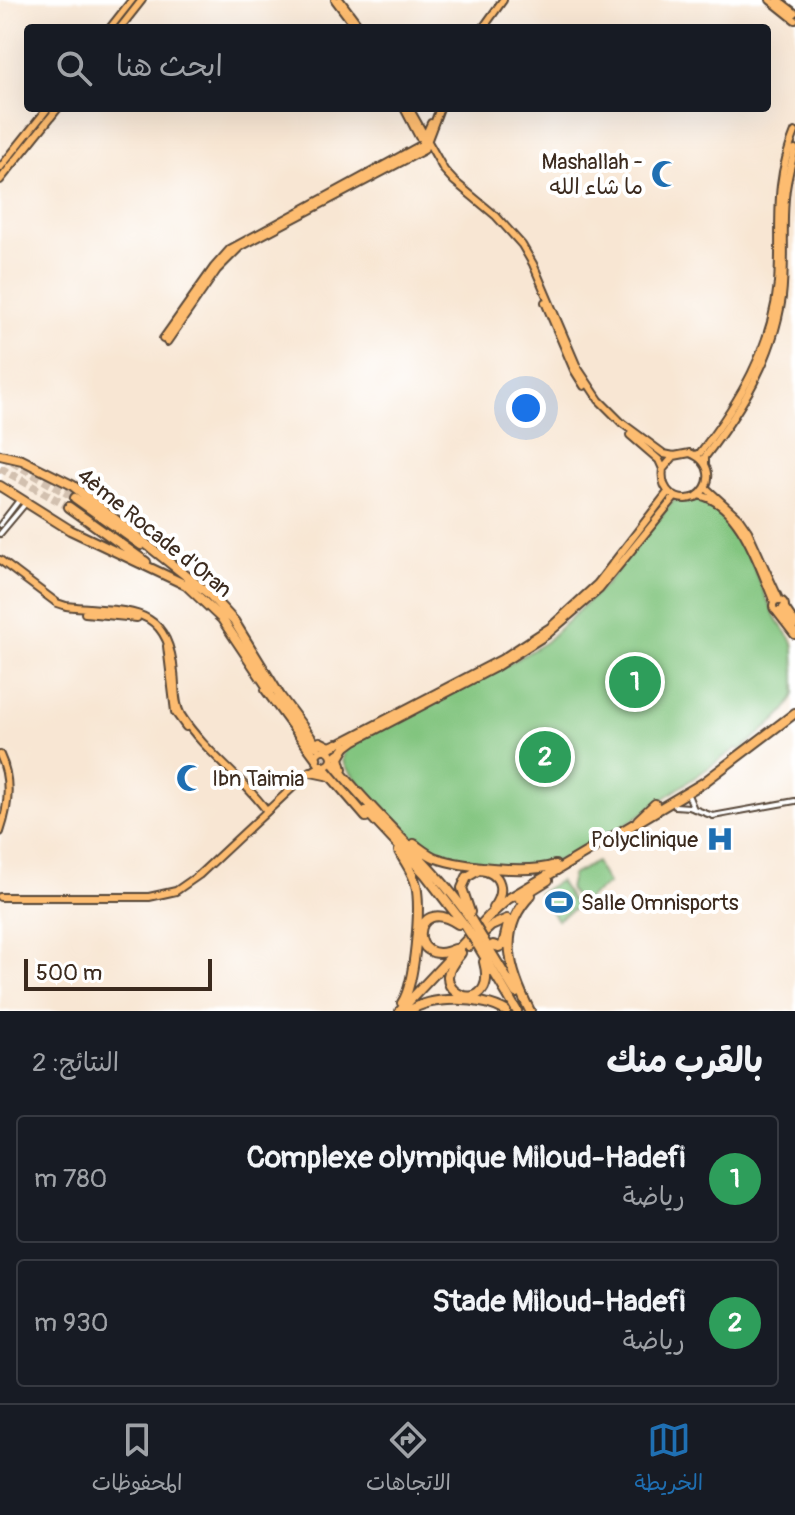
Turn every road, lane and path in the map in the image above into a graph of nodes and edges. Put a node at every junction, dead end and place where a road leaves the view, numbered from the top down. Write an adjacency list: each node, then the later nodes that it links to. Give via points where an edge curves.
1 (132, 0): 9 (main road)
2 (142, 0): 10 (main road)
3 (338, 0): 11 (main road)
4 (500, 0): 12 (main road)
5 (770, 0): 8 (main road)
6 (778, 0): 7 (main road)
7 (795, 13)
8 (795, 20)
9 (113, 24)
10 (123, 24)
11 (356, 24)
12 (484, 24)
13 (45, 112): 20 (main road)
14 (55, 112): 21 (main road)
15 (409, 112): 18 (main road)
16 (437, 112): 18 (main road)
17 (795, 132): 24 (main road, via 778,199 778,281 767,336 741,396)
18 (425, 144): 22 (main road, via 240,247); 25 (main road, via 454,181 522,245 577,367 599,400 636,434); 27 (main road, via 451,184 509,235 531,269 581,383)
19 (795, 149): 26 (main road, via 785,197 782,296 775,327 753,386)
20 (0, 168)
21 (0, 180)
22 (165, 341)
23 (0, 455): 39 (highway, 4ème Rocade d'Oran, via 72,485)
24 (695, 455): 25 (main road); 26 (main road)
25 (674, 456): 27 (main road)
26 (705, 464): 29 (main road)
27 (663, 469): 30 (main road)
28 (0, 486): 34 (highway, 4ème Rocade d'Oran)
29 (706, 488): 31 (main road); 41 (main road, via 748,531)
30 (668, 492): 32 (main road); 44 (main road, via 597,584)
31 (699, 495): 32 (main road, via 688,500); 41 (main road, via 714,502 741,530)
32 (675, 497): 44 (main road, via 599,590)
33 (75, 498): 39 (highway)
34 (23, 501): 36 (street); 37 (street); 40 (highway, 4ème Rocade d'Oran, via 91,541)
35 (69, 507): 40 (highway)
36 (0, 525)
37 (0, 534)
38 (0, 562): 56 (main road, via 56,607 137,618 156,629 167,647 177,716)
39 (169, 562): 49 (highway, 4ème Rocade d'Oran, via 229,615)
40 (154, 568): 49 (highway, 4ème Rocade d'Oran, via 186,585 229,627)
41 (776, 601): 42 (main road, via 784,602)
42 (781, 610): 43 (highway); 45 (highway)
43 (795, 624)
44 (552, 628): 47 (main road, via 505,662)
45 (795, 634)
46 (795, 713): 51 (highway, via 736,765); 60 (highway, via 703,783)
47 (342, 745): 49 (main road); 49 (highway, via 330,747); 50 (highway)
48 (0, 755): 58 (main road, via 8,788)
49 (321, 760): 50 (highway); 56 (main road); 57 (highway, 4ème Rocade d'Oran)
50 (342, 769): 57 (highway)
51 (689, 797): 54 (highway); 55 (street)
52 (795, 801): 55 (street, via 720,816)
53 (655, 804): 60 (highway)
54 (675, 806): 55 (street); 63 (highway)
55 (694, 809)
56 (266, 812): 64 (main road, via 183,887 159,896)
57 (382, 823): 59 (highway, 4ème Rocade d'Oran)
58 (0, 832)
59 (395, 836): 61 (highway); 62 (highway, via 459,863 538,870); 66 (highway, 4ème Rocade d'Oran); 66 (highway, 4ème Rocade d'Oran, via 432,870)
60 (614, 837): 62 (highway)
61 (399, 851): 66 (highway); 72 (highway, via 415,880 417,907 410,990)
62 (578, 857): 65 (highway, via 519,891)
63 (544, 883): 67 (highway, via 503,910); 75 (highway, via 516,915 508,944)
64 (0, 897)
65 (489, 916): 66 (highway, via 500,895 497,876 485,870 471,873 462,892); 67 (highway)
66 (468, 922): 67 (highway, 4ème Rocade d'Oran, bridge); 67 (highway, via 434,916 423,924 420,937 424,947 437,954)
67 (473, 945): 68 (highway); 68 (highway, via 506,918 503,945); 69 (highway); 69 (highway, via 451,967 452,987 461,995 485,988); 70 (highway, 4ème Rocade d'Oran); 71 (highway, 4ème Rocade d'Oran); 72 (highway)
68 (493, 945): 71 (highway)
69 (484, 962): 70 (highway)
70 (505, 989): 74 (highway, 4ème Rocade d'Oran)
71 (519, 997): 75 (highway, 4ème Rocade d'Oran)
72 (403, 1011): 73 (highway, via 441,999)
73 (506, 1011)
74 (517, 1011)
75 (528, 1011)

